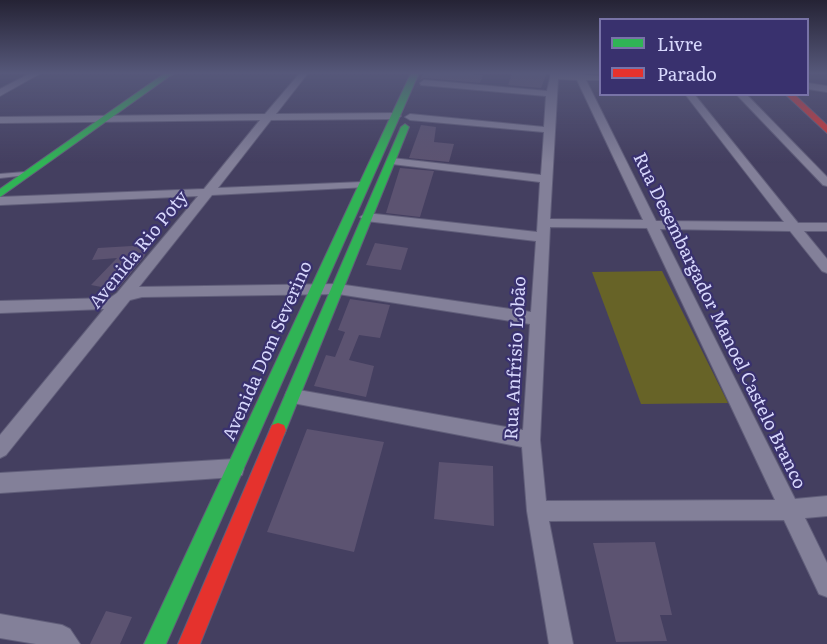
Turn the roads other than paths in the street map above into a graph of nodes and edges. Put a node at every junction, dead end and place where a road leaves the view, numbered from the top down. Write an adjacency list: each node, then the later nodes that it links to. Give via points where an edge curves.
1 (127, 103): 13 (main road)
2 (280, 103): 11 (street, Avenida Rio Poty)
3 (409, 103): 10 (main road, Avenida Dom Severino)
4 (550, 103): 15 (street, Rua Anfrísio Lobão)
5 (592, 103): 27 (street, Rua Desembargador Manoel Castelo Branco)
6 (696, 103): 28 (street)
7 (749, 103): 21 (street)
8 (799, 103): 16 (main road)
9 (811, 103): 12 (main road)
10 (403, 117): 11 (street); 15 (street); 17 (main road, Avenida Dom Severino); 22 (main road, Avenida Dom Severino)
11 (268, 118): 13 (street); 23 (street, Avenida Rio Poty)
12 (827, 118)
13 (104, 119): 14 (street); 18 (main road)
14 (0, 120)
15 (549, 130): 20 (street, Rua Anfrísio Lobão)
16 (827, 130)
17 (392, 160): 20 (street); 26 (main road, Avenida Dom Severino)
18 (27, 174): 19 (lane); 24 (main road)
19 (0, 176)
20 (547, 178): 30 (street, Rua Anfrísio Lobão)
21 (827, 183)
22 (363, 185): 23 (street); 32 (main road, Avenida Dom Severino)
23 (212, 190): 25 (street); 34 (street, Avenida Rio Poty)
24 (0, 195)
25 (0, 201)
26 (366, 217): 30 (street); 33 (main road, Avenida Dom Severino)
27 (651, 225): 28 (street); 30 (street); 43 (street, Rua Desembargador Manoel Castelo Branco)
28 (795, 226): 29 (street); 31 (street)
29 (827, 227)
30 (543, 230): 36 (street, Rua Anfrísio Lobão)
31 (827, 268)
32 (316, 288): 33 (street); 34 (street); 40 (main road, Avenida Dom Severino)
33 (338, 289): 36 (street); 37 (main road, Avenida Dom Severino)
34 (126, 295): 35 (street, via 112,303); 39 (street, Avenida Rio Poty)
35 (0, 307)
36 (536, 319): 38 (street, Rua Anfrísio Lobão)
37 (293, 396): 38 (street); 49 (main road, Avenida Dom Severino)
38 (531, 440): 44 (street, Rua Anfrísio Lobão)
39 (0, 449)
40 (235, 468): 41 (street); 48 (main road, Avenida Dom Severino)
41 (0, 483)
42 (827, 506): 43 (street)
43 (788, 510): 44 (street); 45 (street, Rua Desembargador Manoel Castelo Branco)
44 (537, 511): 50 (street, Rua Anfrísio Lobão)
45 (827, 586)
46 (0, 626): 47 (street, via 62,637)
47 (68, 644)
48 (154, 644)
49 (189, 644)
50 (561, 644)

